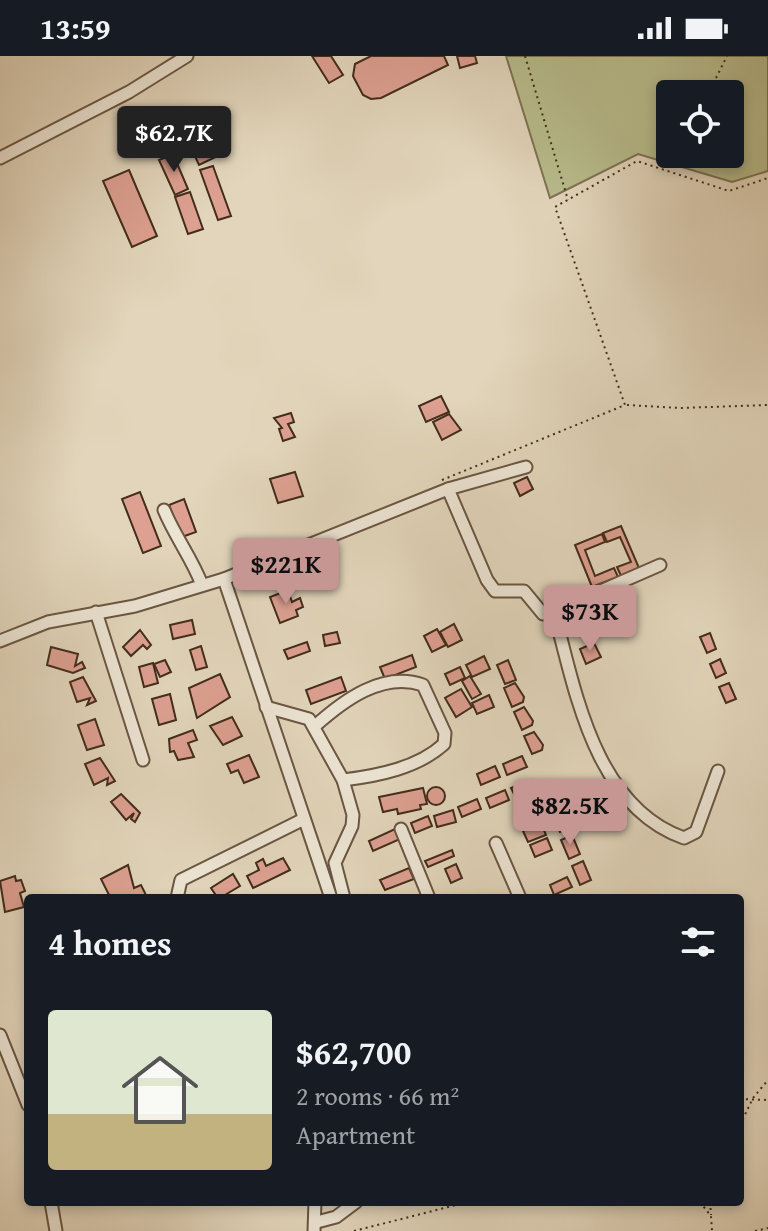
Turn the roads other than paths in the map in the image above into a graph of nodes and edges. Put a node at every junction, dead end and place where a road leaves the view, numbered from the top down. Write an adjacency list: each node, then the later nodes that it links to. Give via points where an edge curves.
1 (187, 56): 2 (street)
2 (0, 158)
3 (526, 467): 4 (street)
4 (448, 489): 7 (street); 10 (street, via 495,591 524,591 543,614)
5 (164, 510): 8 (street)
6 (660, 565): 10 (street)
7 (224, 579): 8 (street); 12 (street)
8 (202, 585): 9 (street)
9 (96, 612): 11 (street, via 48,622); 14 (street)
10 (555, 615): 15 (street, via 579,705 628,801 666,832 684,838 696,832)
11 (0, 641)
12 (266, 707): 13 (street, via 301,715); 17 (street)
13 (315, 726): 16 (street); 16 (street, via 362,691 407,679 423,685 445,733 444,744 394,770)
14 (143, 760)
15 (718, 771)
16 (343, 780): 22 (street, via 353,815 335,863)
17 (304, 819): 20 (street, via 181,880); 21 (street)
18 (401, 829): 23 (street)
19 (496, 843): 24 (street)
20 (178, 894)
21 (330, 894)
22 (343, 894)
23 (427, 894)
24 (518, 894)
25 (0, 1035): 26 (street)
26 (24, 1095)
27 (52, 1206): 31 (street)
28 (315, 1206): 30 (street)
29 (351, 1206): 30 (street)
30 (316, 1226)
31 (56, 1231)

